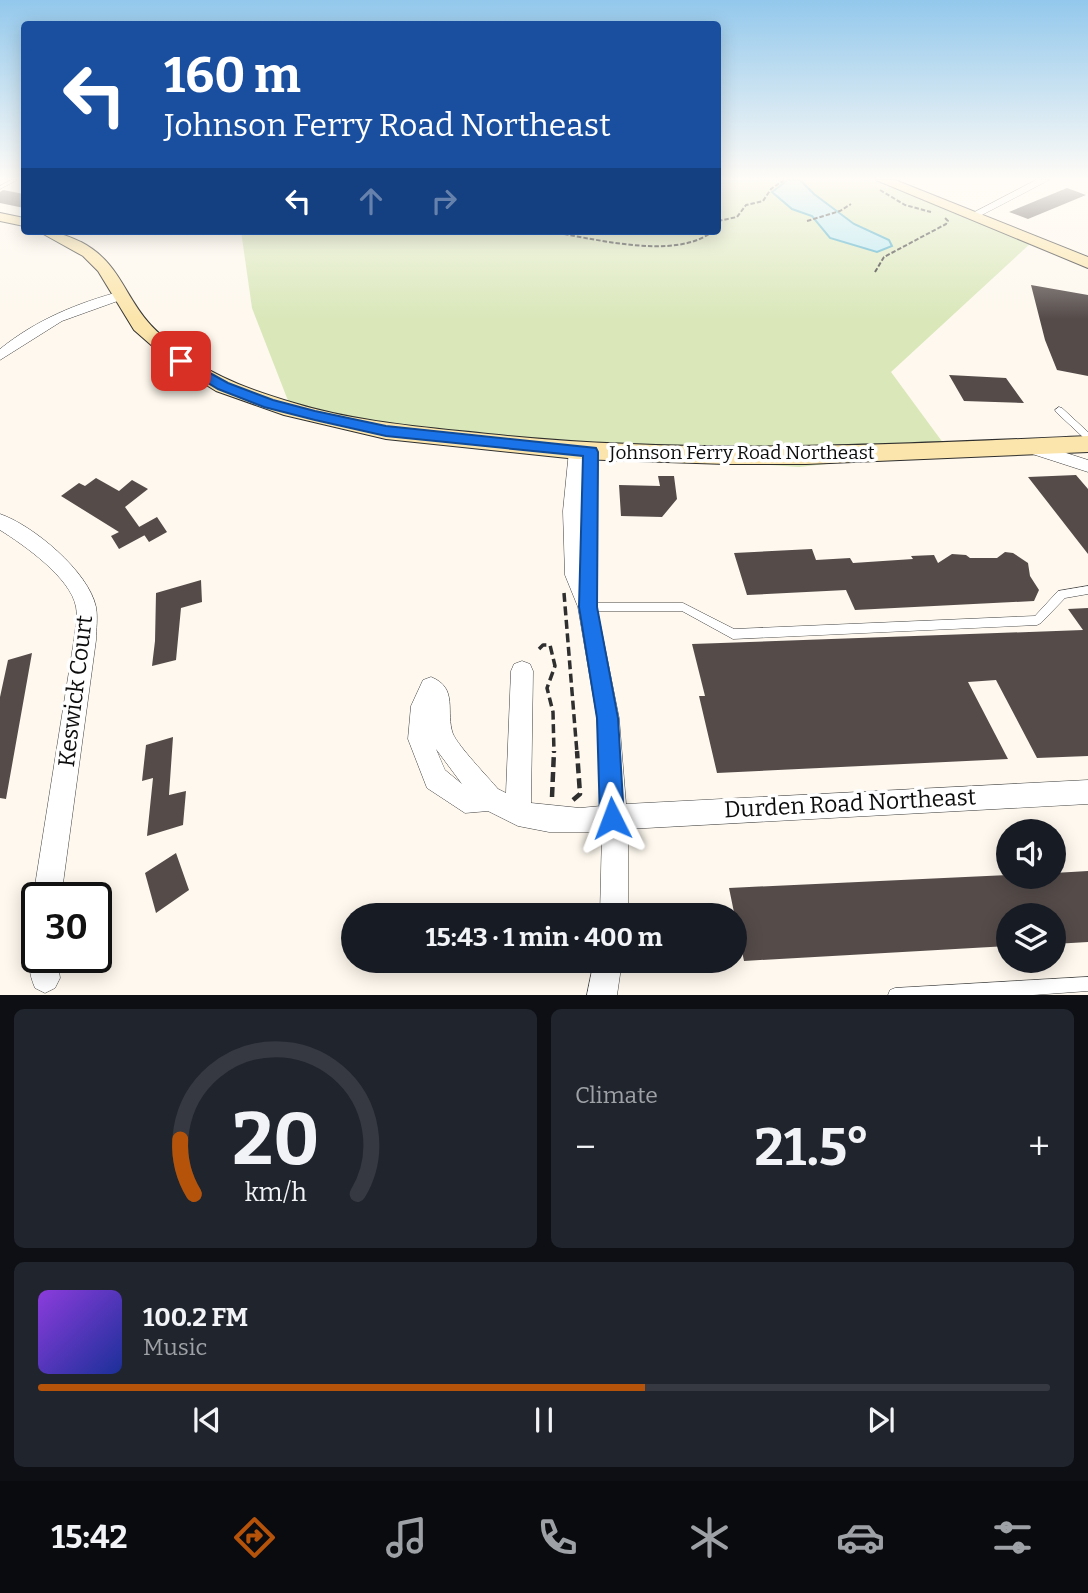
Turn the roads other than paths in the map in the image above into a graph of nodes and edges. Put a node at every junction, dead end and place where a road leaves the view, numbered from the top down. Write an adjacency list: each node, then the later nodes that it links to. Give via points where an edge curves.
1 (998, 226): 3 (main road)
2 (55, 235): 4 (main road, Johnson Ferry Road Northeast, via 89,253)
3 (1088, 263)
4 (122, 295): 5 (street, via 66,313 25,334); 9 (main road, Johnson Ferry Road Northeast, via 141,326 181,361 223,386 269,403 386,431)
5 (0, 356)
6 (1059, 410): 8 (lane)
7 (1022, 446): 8 (main road, Johnson Ferry Road Northeast); 9 (main road, Johnson Ferry Road Northeast, via 806,456); 10 (street)
8 (1085, 446)
9 (583, 451): 13 (street, via 572,511 575,575)
10 (1088, 466)
11 (0, 521): 19 (street, Keswick Court, via 72,580 86,605 85,640)
12 (1088, 590): 13 (lane, via 1062,594 1037,620 733,634 683,607)
13 (588, 607): 18 (street, via 608,718)
14 (522, 671): 17 (street)
15 (432, 742): 17 (street, Durden Road Northeast, via 436,779 464,801 489,798)
16 (1088, 792): 18 (street, Durden Road Northeast)
17 (518, 813): 18 (street, Durden Road Northeast, via 580,821)
18 (612, 818): 20 (street)
19 (49, 882)
20 (614, 903)
21 (606, 973): 24 (street)
22 (1088, 984): 23 (lane)
23 (976, 993): 25 (lane)
24 (602, 995)
25 (895, 995)

